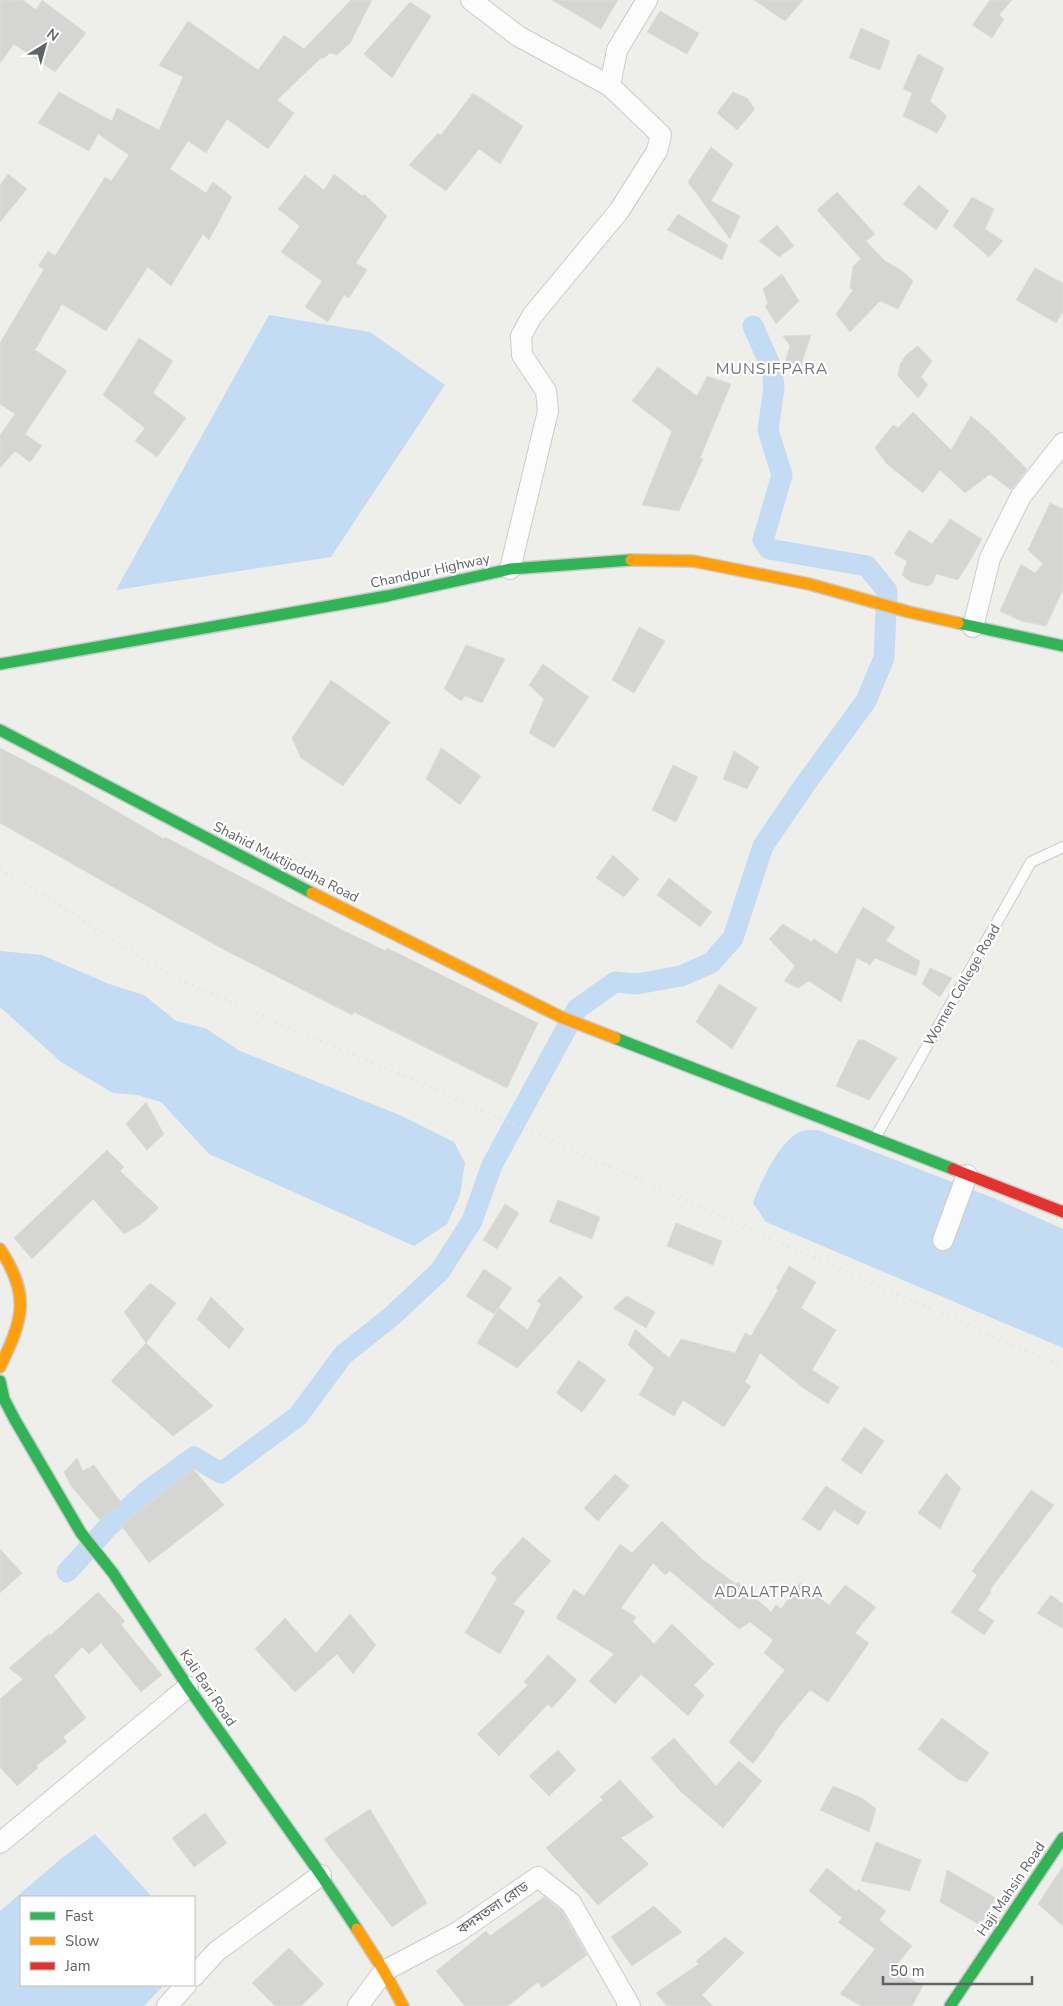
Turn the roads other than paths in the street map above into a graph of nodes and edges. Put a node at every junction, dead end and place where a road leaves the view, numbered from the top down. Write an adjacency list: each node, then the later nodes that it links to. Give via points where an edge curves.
1 (471, 0): 3 (street, via 518,36)
2 (647, 0): 3 (street, via 617,50)
3 (610, 86): 5 (street, via 660,135 657,151 619,211 532,316 521,336 522,355 546,391 548,411)
4 (1063, 443): 6 (street, via 1021,496 990,558)
5 (510, 569): 6 (main road, Chandpur Highway, via 624,560 693,561 809,584); 8 (main road, Chandpur Highway, via 387,596)
6 (972, 627): 7 (main road, Chandpur Highway)
7 (1063, 646)
8 (0, 664)
9 (0, 730): 11 (main road, Shahid Muktijoddha Road, via 309,892 561,1017)
10 (1063, 848): 11 (lane, Women College Road, via 1031,862)
11 (874, 1138): 12 (main road, Shahid Muktijoddha Road)
12 (967, 1174): 13 (main road, Shahid Muktijoddha Road); 14 (street)
13 (1063, 1212)
14 (943, 1240)
15 (0, 1249): 16 (main road, via 16,1272 22,1301 20,1320)
16 (0, 1367)
17 (0, 1381): 18 (main road, Kali Bari Road, via 4,1399 15,1420 81,1533 113,1573)
18 (188, 1687): 20 (street); 21 (main road, Kali Bari Road)
19 (1063, 1838): 29 (main road, Haji Mahsin Road)
20 (0, 1844)
21 (320, 1876): 22 (main road, Kali Bari Road); 23 (street, via 217,1951)
22 (384, 1971): 26 (street); 27 (main road, Kali Bari Road); 28 (street, কদমতলা রোড, via 458,1932 538,1877 571,1903)
23 (195, 1975)
24 (185, 1986): 25 (street)
25 (167, 2006)
26 (358, 2006)
27 (403, 2006)
28 (630, 2006)
29 (950, 2006)

